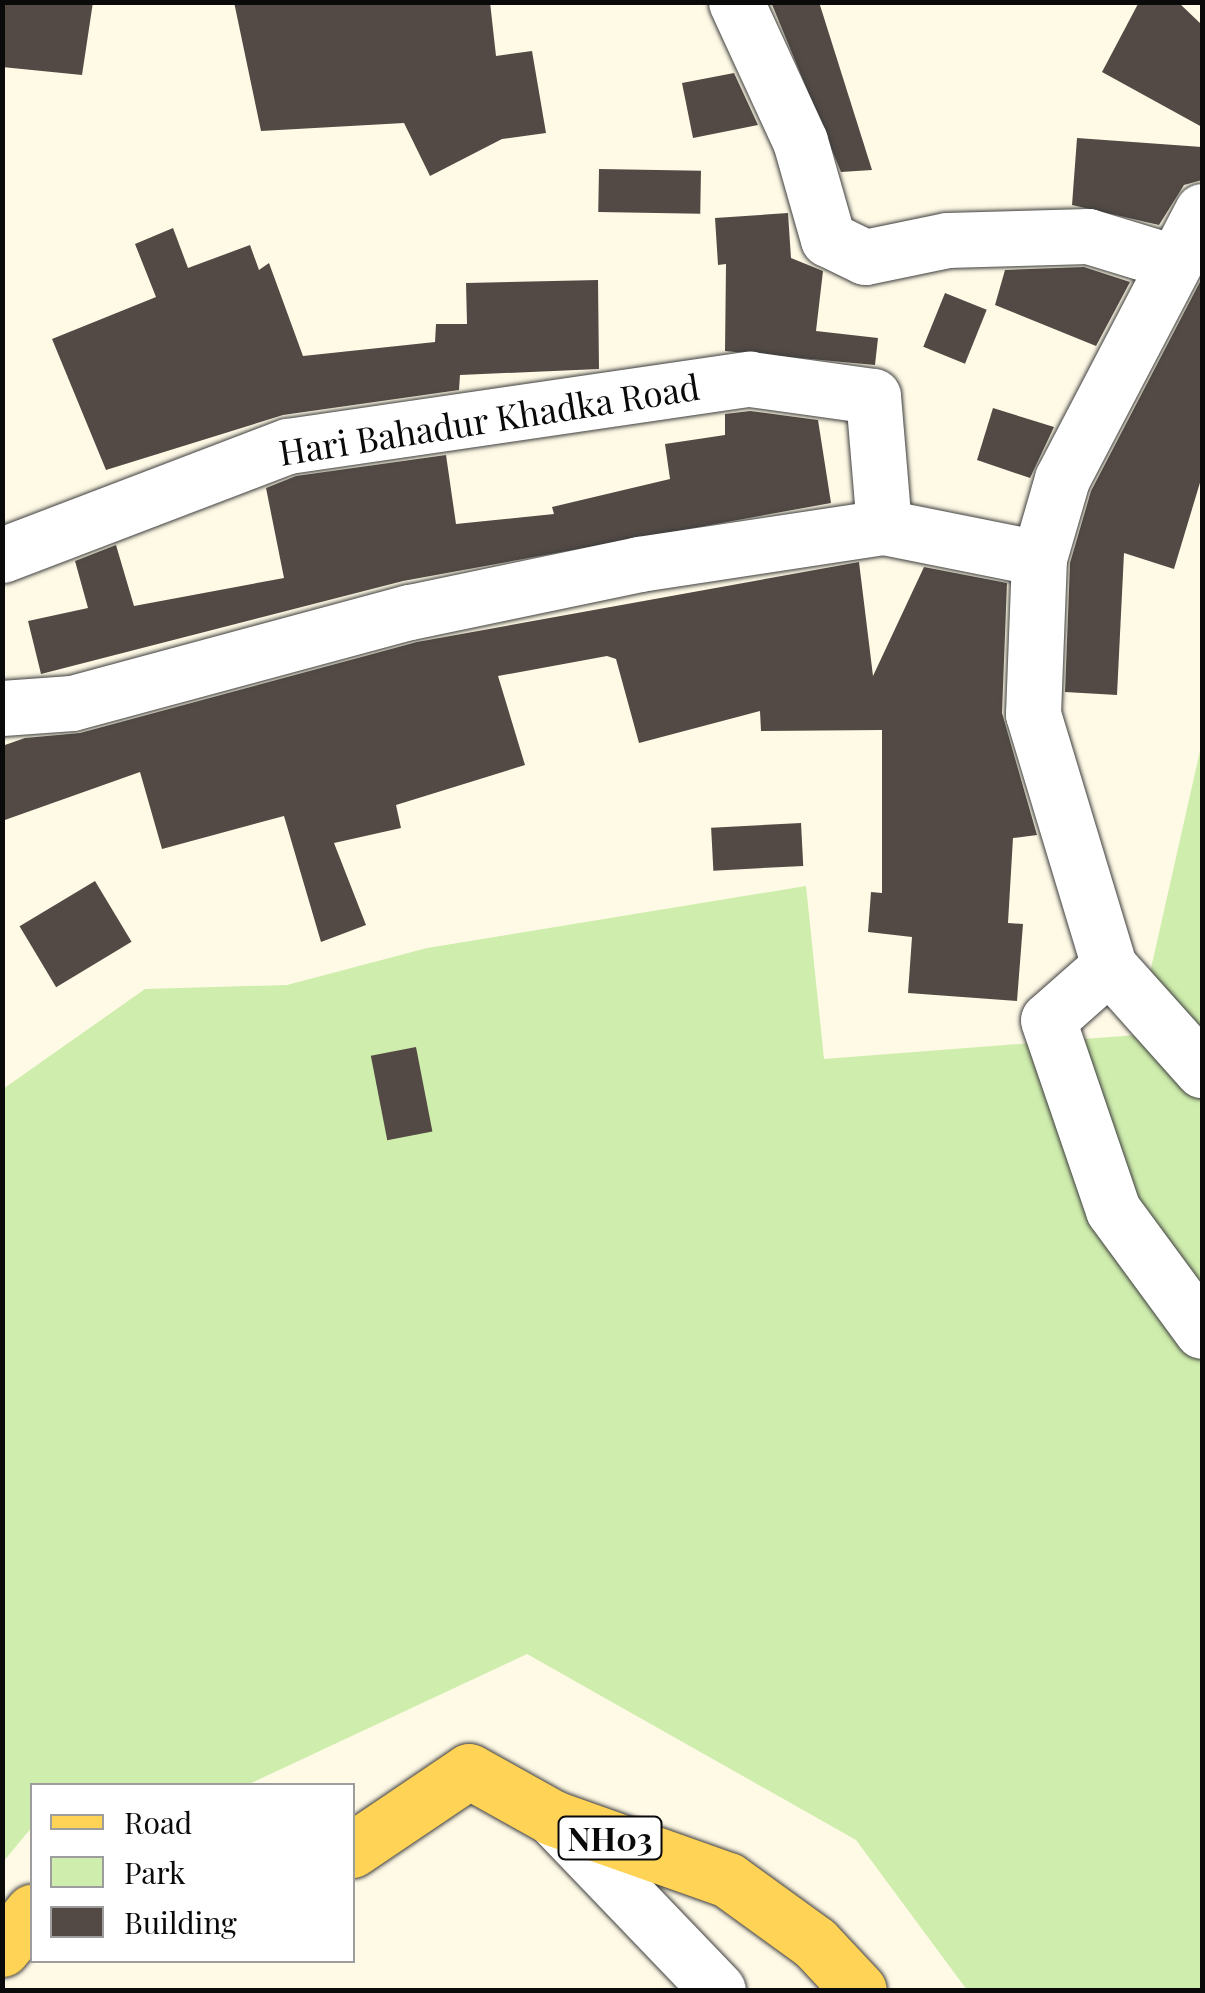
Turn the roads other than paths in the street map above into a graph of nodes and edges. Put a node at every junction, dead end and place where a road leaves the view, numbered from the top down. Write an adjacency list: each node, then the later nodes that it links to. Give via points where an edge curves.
1 (736, 2): 3 (street, via 800,141 828,238 865,258 946,240 1088,236)
2 (1202, 211): 3 (street)
3 (1173, 262): 6 (street, via 1062,479)
4 (884, 527): 5 (street, Hari Bahadur Khadka Road, via 873,396 750,380 288,446); 6 (street); 7 (street, via 639,564 410,612 72,703)
5 (2, 554)
6 (1039, 558): 8 (street, via 1033,714)
7 (2, 708)
8 (1109, 966): 9 (street); 10 (street, via 1048,1020 1112,1210)
9 (1202, 1070)
10 (1202, 1330)
11 (553, 1818): 12 (main road, NH03, via 469,1771); 15 (street); 16 (main road, NH03, via 728,1880 815,1942)
12 (355, 1848)
13 (30, 1914): 14 (main road)
14 (2, 1949)
15 (718, 1990)
16 (859, 1990)

